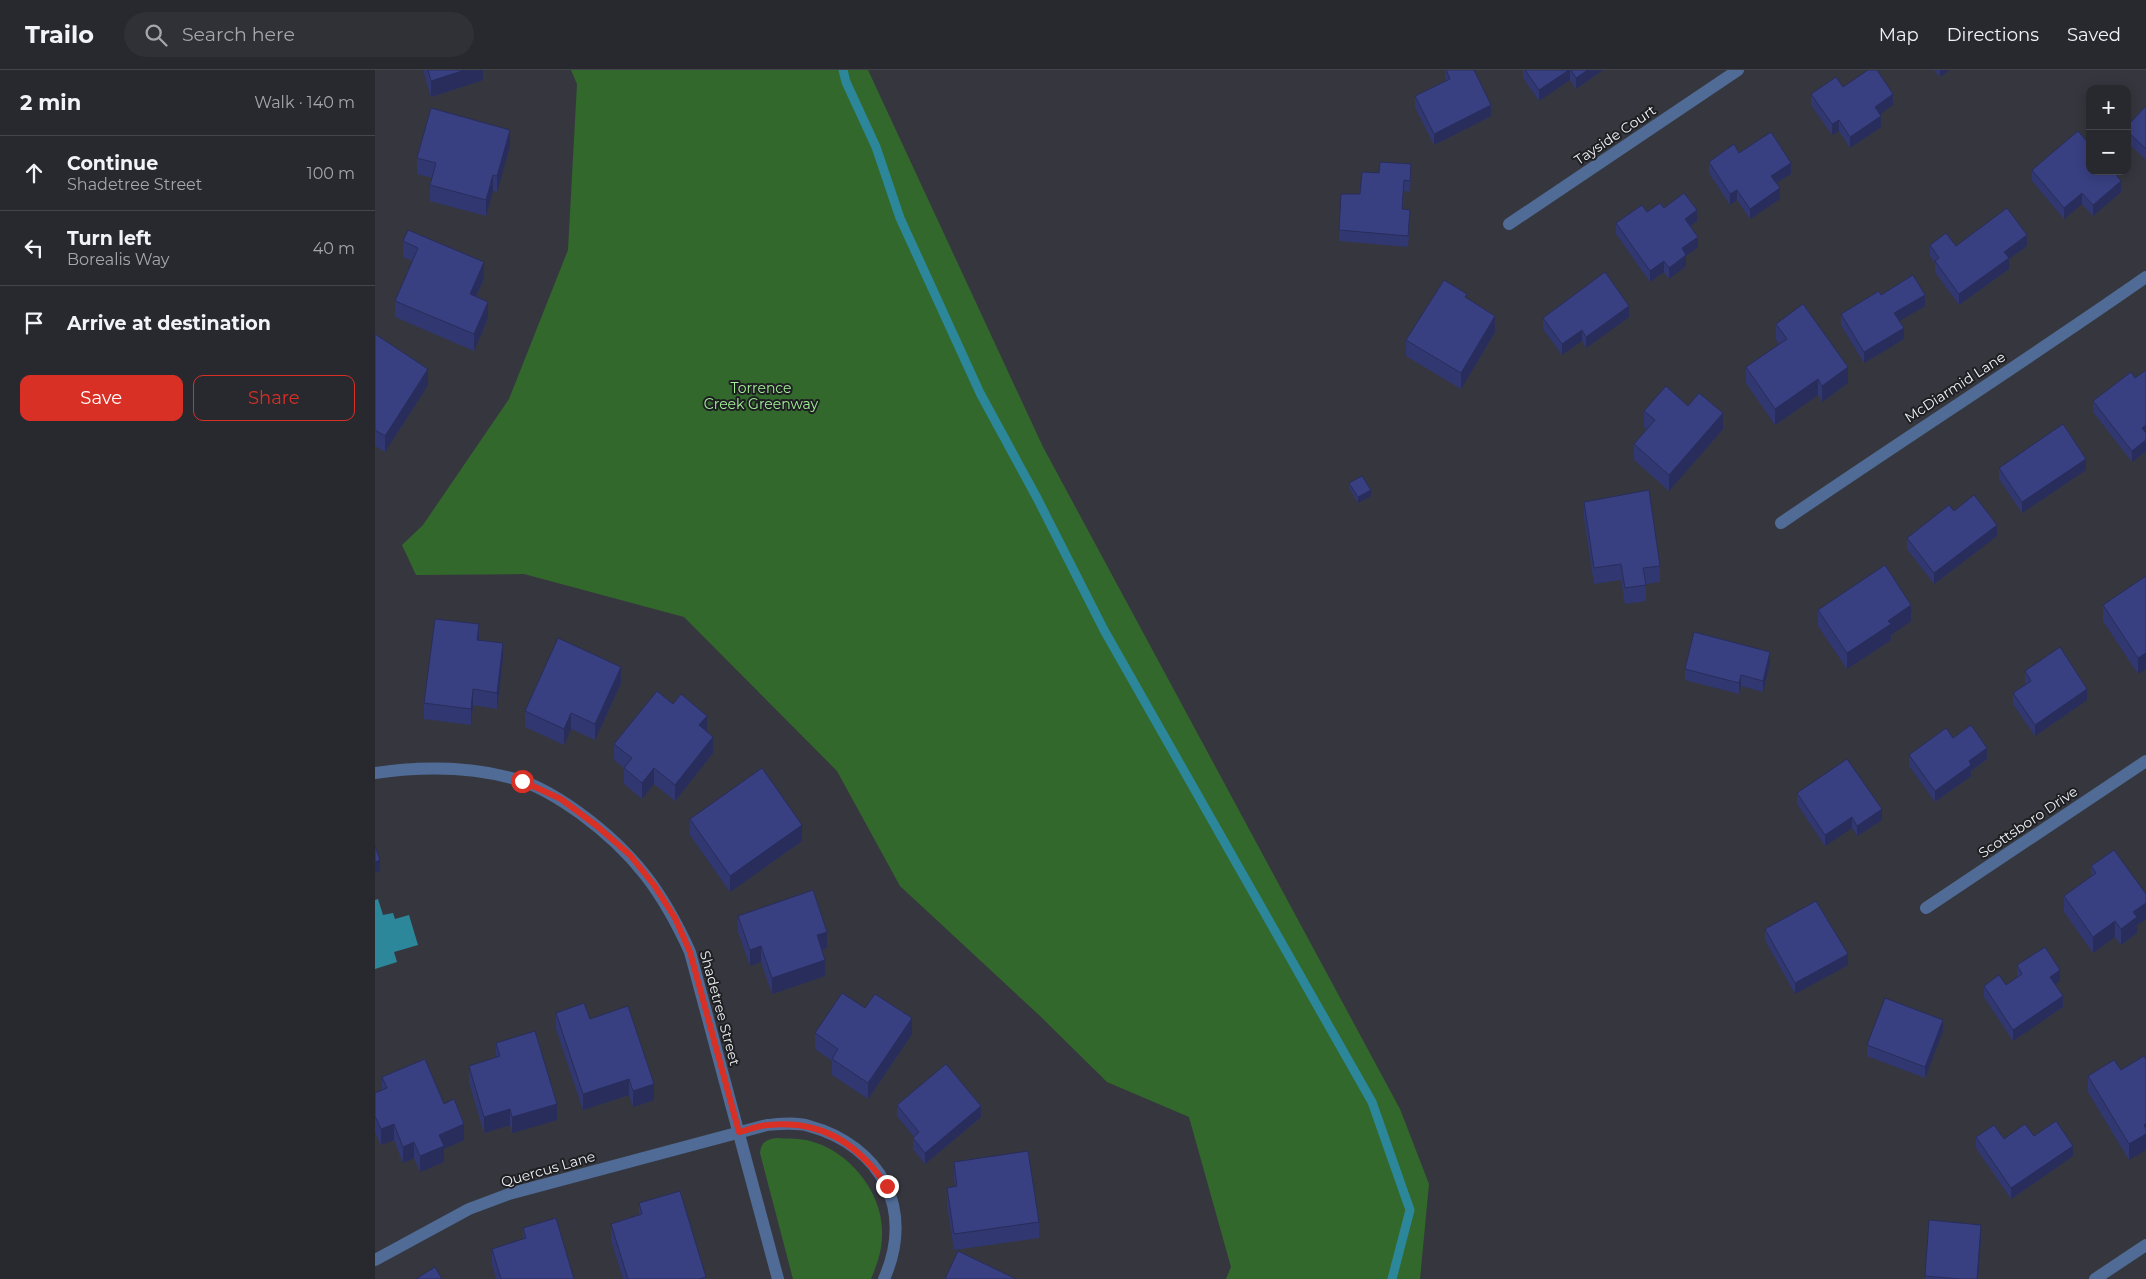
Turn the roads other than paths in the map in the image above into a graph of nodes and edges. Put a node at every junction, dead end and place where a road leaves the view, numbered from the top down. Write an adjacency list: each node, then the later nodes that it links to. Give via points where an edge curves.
1 (1739, 70): 2 (street, Tayside Court)
2 (1509, 224)
3 (2146, 277): 4 (street, McDiarmid Lane)
4 (1781, 523)
5 (2146, 761): 7 (street, Scottsboro Drive)
6 (375, 773): 8 (street, Shadetree Street, via 431,768 474,771 522,781 561,799 630,855 675,918 690,952)
7 (1926, 908)
8 (739, 1132): 10 (street, Quercus Lane, via 509,1194 469,1209); 11 (street, Shadetree Street); 12 (street, Quercus Lane, via 767,1125 808,1126 853,1147 872,1164 887,1186 895,1208 896,1236)
9 (2146, 1245): 13 (street)
10 (375, 1260)
11 (779, 1279)
12 (884, 1279)
13 (2095, 1279)

